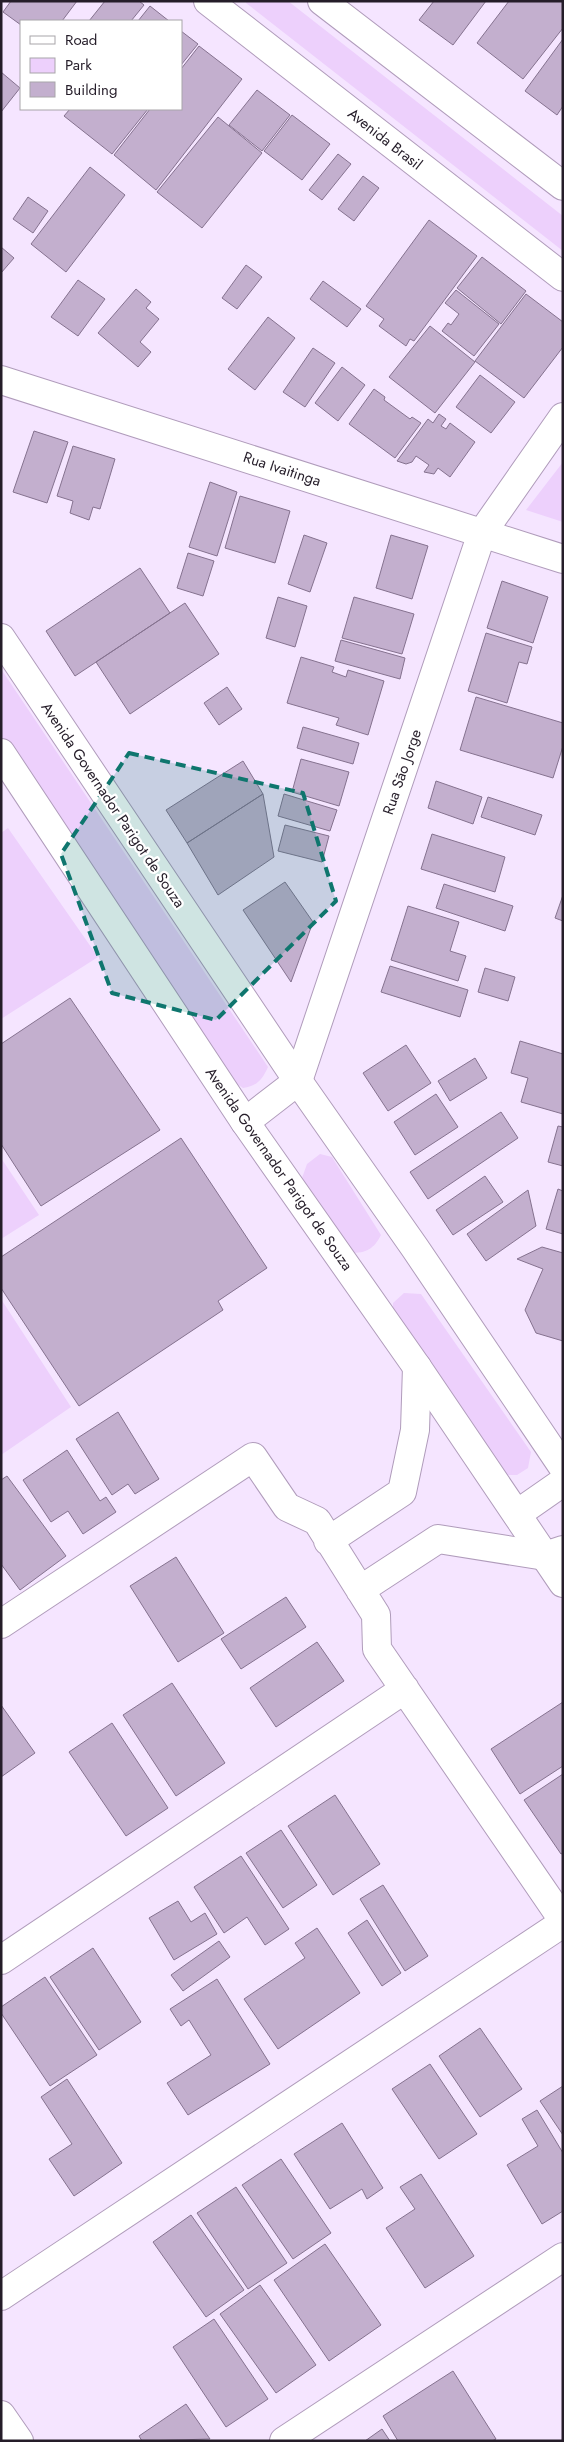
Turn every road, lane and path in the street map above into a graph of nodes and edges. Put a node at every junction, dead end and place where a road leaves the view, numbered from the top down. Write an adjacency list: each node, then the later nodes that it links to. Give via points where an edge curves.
1 (208, 1): 4 (street, Avenida Brasil)
2 (322, 1): 3 (street)
3 (563, 186)
4 (563, 277)
5 (1, 380): 7 (street, Rua Ivaitinga)
6 (563, 417): 7 (street, Rua São Jorge)
7 (482, 533): 8 (street, Rua Ivaitinga); 11 (street, Rua São Jorge)
8 (563, 559)
9 (1, 638): 11 (street, Avenida Governador Parigot de Souza)
10 (1, 753): 12 (street, Avenida Governador Parigot de Souza)
11 (298, 1081): 12 (street); 14 (street, Avenida Governador Parigot de Souza)
12 (245, 1122): 13 (street, Avenida Governador Parigot de Souza)
13 (417, 1367): 16 (street, Avenida Governador Parigot de Souza); 17 (street, via 416,1430 402,1492)
14 (563, 1467)
15 (563, 1482): 16 (street)
16 (518, 1514): 18 (street, Avenida Governador Parigot de Souza)
17 (328, 1541): 20 (street); 21 (street, via 317,1521 287,1507 253,1457)
18 (554, 1553): 19 (street, Avenida Governador Parigot de Souza); 20 (street, via 438,1539)
19 (563, 1583)
20 (360, 1590): 22 (street, via 376,1615 377,1649)
21 (1, 1624)
22 (405, 1689): 23 (street); 24 (street)
23 (563, 1921): 26 (street)
24 (1, 1960)
25 (563, 2257): 29 (street)
26 (1, 2296)
27 (1, 2415): 28 (street)
28 (19, 2441)
29 (284, 2441)

